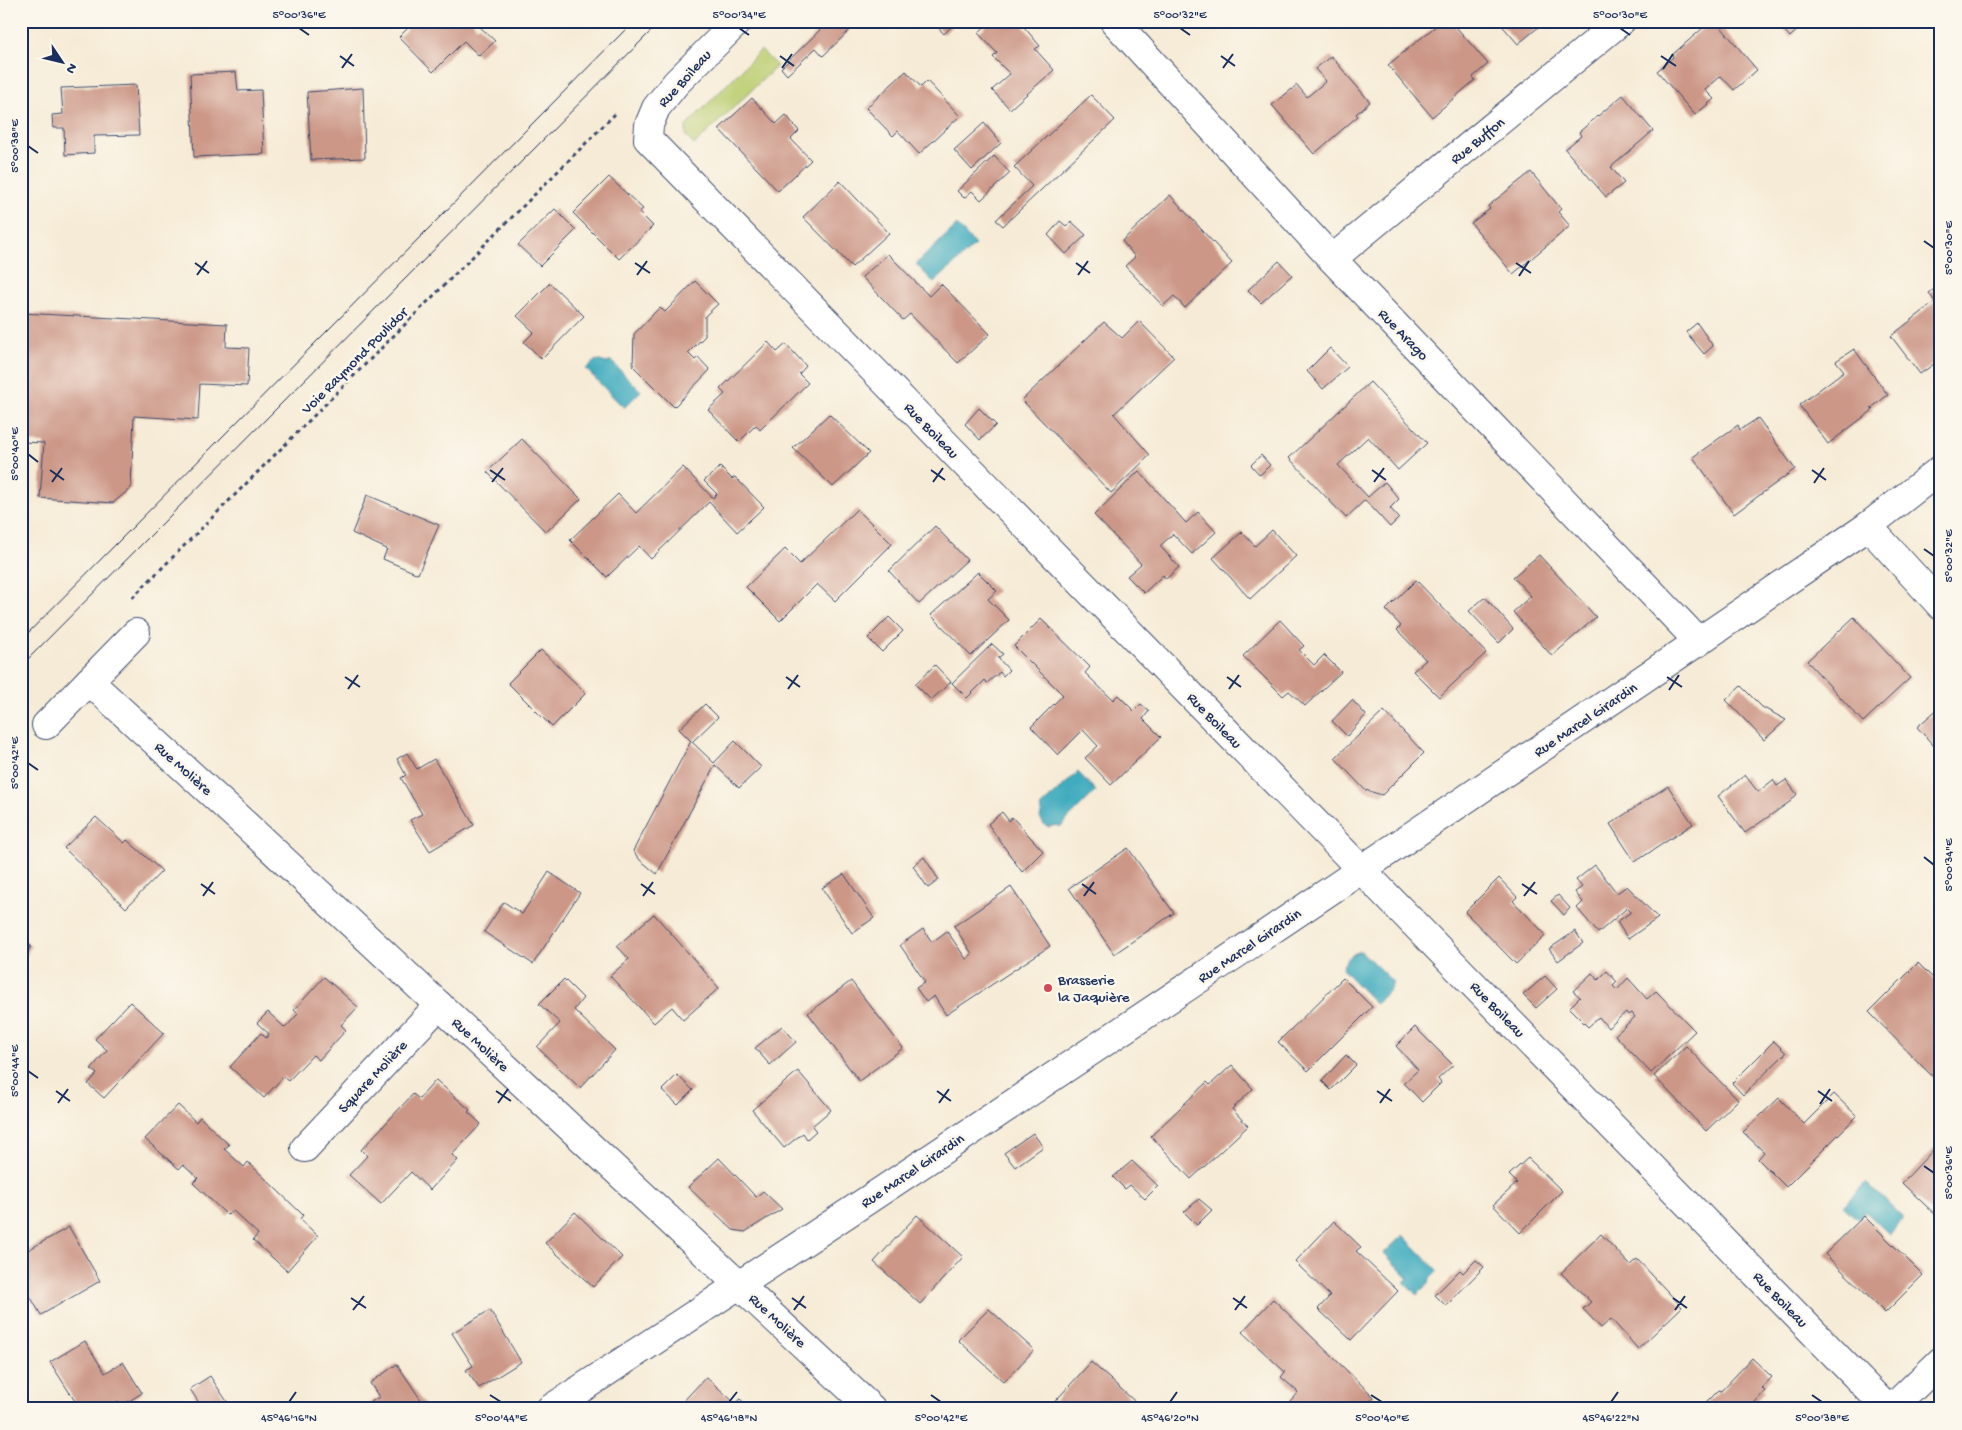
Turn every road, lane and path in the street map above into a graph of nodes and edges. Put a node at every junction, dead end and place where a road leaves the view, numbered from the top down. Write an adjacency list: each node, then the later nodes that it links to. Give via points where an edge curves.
1 (738, 21): 14 (street, Rue Boileau, via 676,83 656,108 649,125 648,139)
2 (1114, 21): 5 (street, Rue Arago)
3 (1621, 21): 5 (street, Rue Buffon)
4 (608, 121): 8 (path, Voie Raymond Poulidor)
5 (1332, 259): 11 (street, Rue Arago)
6 (1941, 469): 7 (street, Rue Marcel Girardin)
7 (1868, 526): 9 (street); 11 (street, Rue Marcel Girardin)
8 (130, 600)
9 (1941, 606)
10 (136, 633): 12 (street)
11 (1699, 642): 14 (street, Rue Marcel Girardin)
12 (89, 681): 13 (street); 15 (street, Rue Molière)
13 (46, 724)
14 (1362, 870): 17 (street, Rue Marcel Girardin); 21 (street, Rue Boileau)
15 (440, 1005): 16 (street, Square Molière); 17 (street, Rue Molière)
16 (305, 1148)
17 (740, 1285): 19 (street, Rue Marcel Girardin); 20 (street, Rue Molière)
18 (1941, 1361): 21 (street)
19 (550, 1409)
20 (872, 1409)
21 (1890, 1409)

